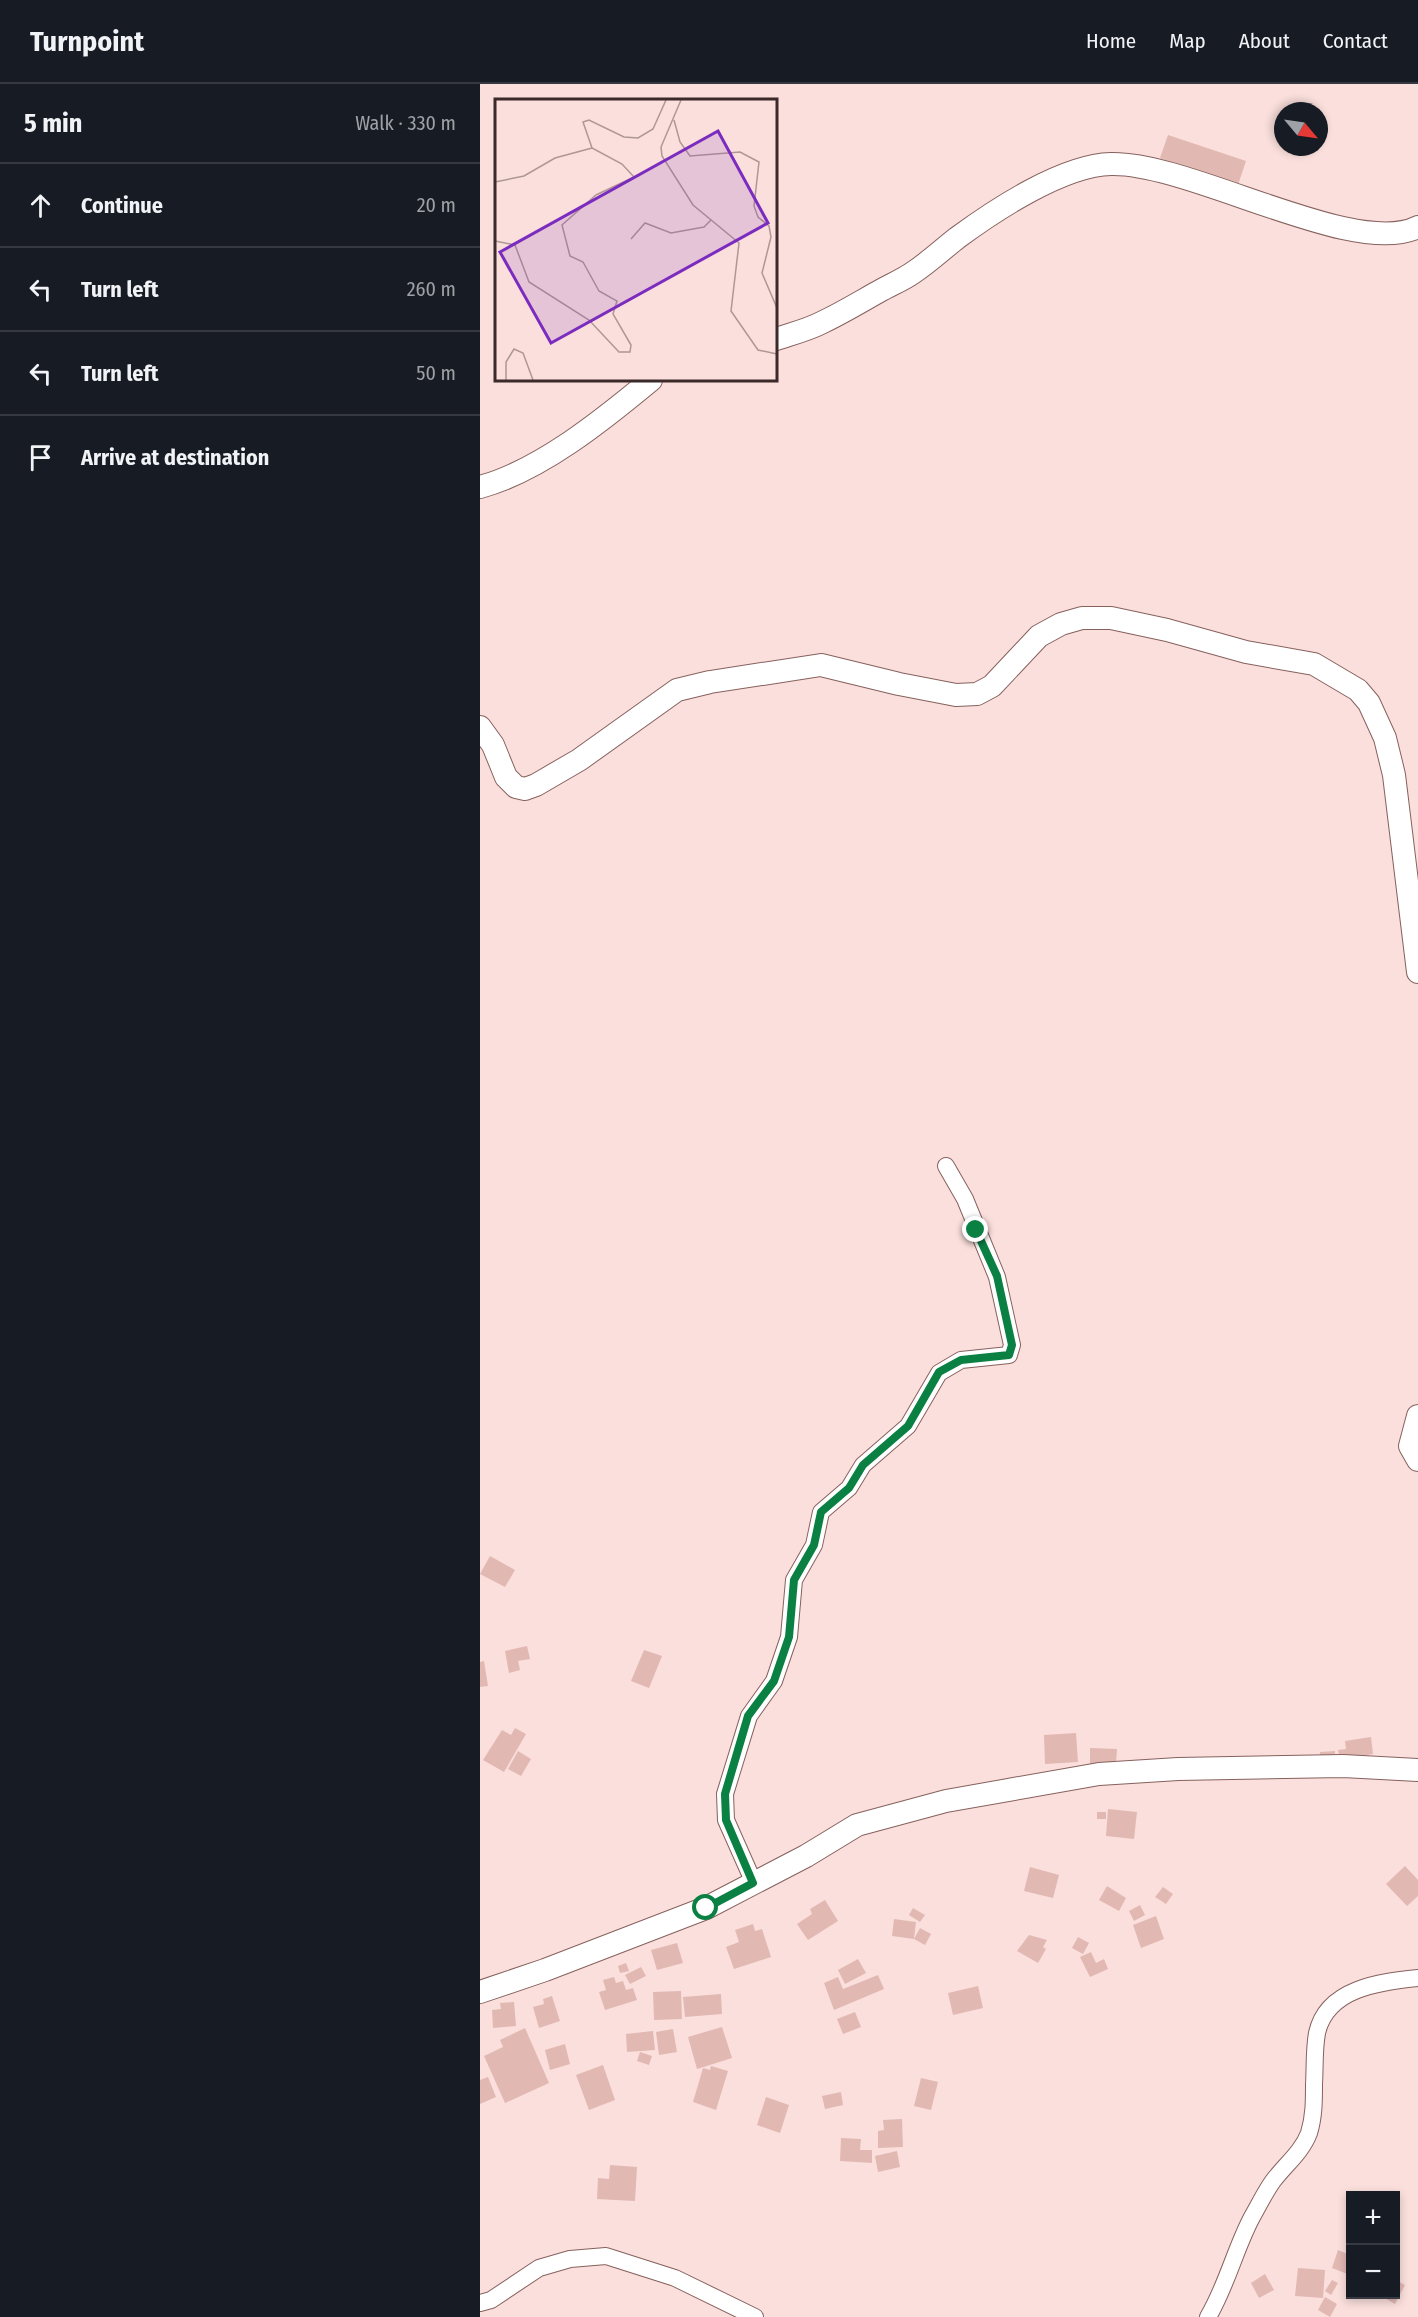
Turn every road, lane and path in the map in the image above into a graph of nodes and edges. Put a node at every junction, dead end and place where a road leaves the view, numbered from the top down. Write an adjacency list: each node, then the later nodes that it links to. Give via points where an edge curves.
1 (1418, 227): 2 (street, via 1383,235 1327,225 1131,164 1108,164 1057,176 959,237 913,273 821,323)
2 (777, 339)
3 (650, 381): 4 (street, via 594,427 497,483)
4 (480, 487)
5 (480, 728): 6 (street, via 493,745 506,777 516,787 525,789 579,760 677,690 821,665 956,695 977,694 992,687 1039,636 1082,618 1111,618 1246,652 1314,664 1358,690 1369,703 1385,738 1394,775)
6 (1418, 972)
7 (946, 1166): 11 (street, via 965,1199 997,1276 1012,1345 1009,1355 961,1360 939,1372 908,1426 863,1465 849,1488 821,1512 814,1545 794,1580 786,1648 774,1681 748,1716 725,1794 726,1820)
8 (1418, 1416): 9 (street, via 1410,1446)
9 (1418, 1460)
10 (1418, 1770): 11 (street, via 1343,1766 1178,1769 1061,1779 946,1801 857,1826)
11 (753, 1883): 13 (street, via 706,1908)
12 (1418, 1978): 16 (street, via 1368,1986 1345,1995 1332,2004 1323,2018 1317,2033 1313,2119 1308,2136 1272,2182 1251,2219)
13 (480, 1992)
14 (480, 2302): 15 (street, via 491,2301 539,2268 570,2259 606,2256 675,2277)
15 (755, 2317)
16 (1208, 2317)

